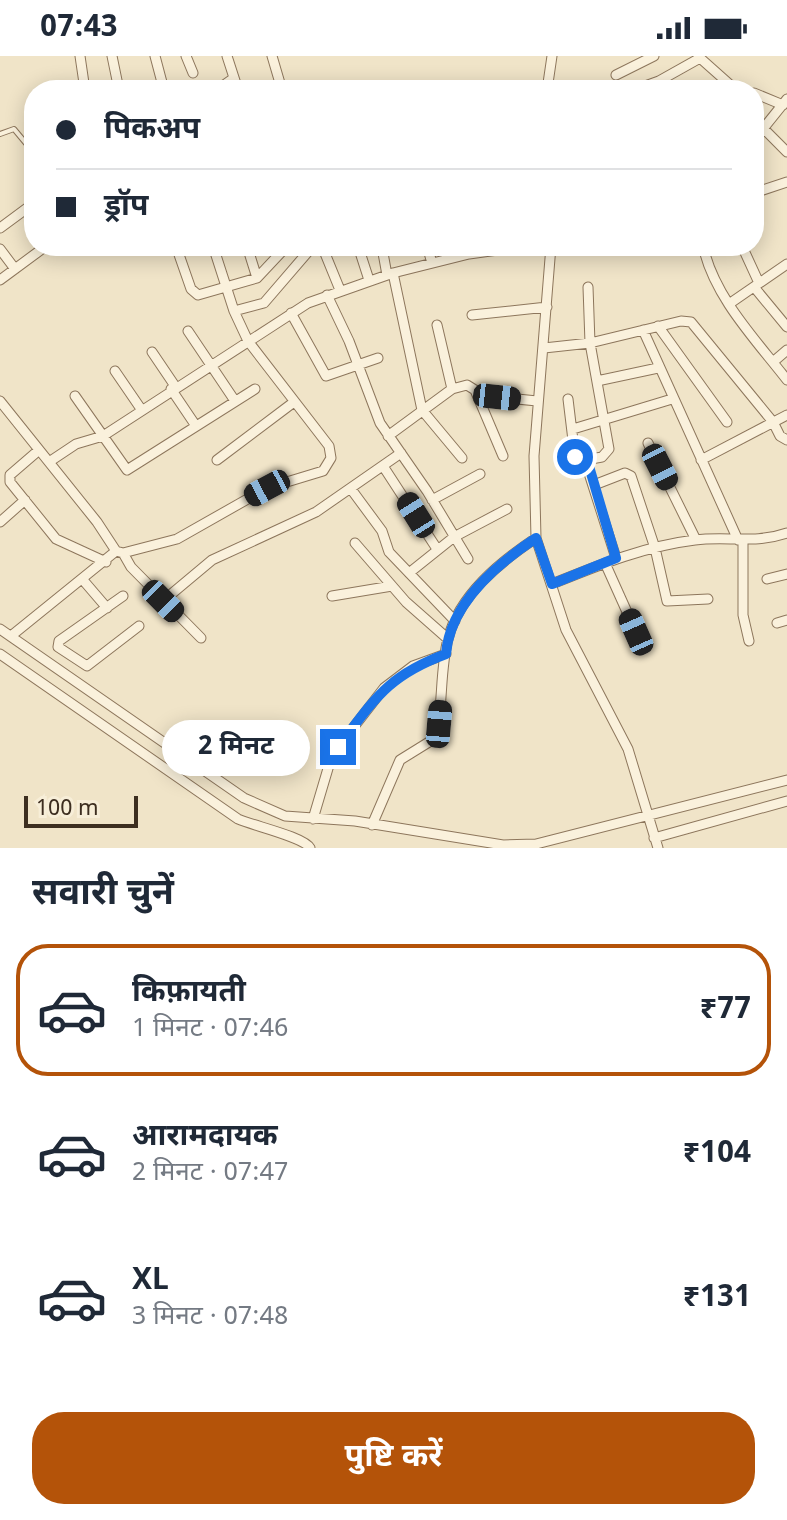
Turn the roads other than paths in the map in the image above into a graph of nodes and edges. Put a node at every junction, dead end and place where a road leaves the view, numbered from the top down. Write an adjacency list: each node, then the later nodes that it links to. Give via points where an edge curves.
1 (80, 56): 13 (street)
2 (112, 56): 14 (street)
3 (155, 56): 15 (street)
4 (186, 56): 10 (street)
5 (227, 56): 12 (street)
6 (272, 56): 17 (street)
7 (552, 56): 18 (street)
8 (654, 56): 11 (street)
9 (706, 58): 19 (street); 20 (street)
10 (193, 73)
11 (616, 75)
12 (234, 78): 16 (street)
13 (84, 80)
14 (117, 80)
15 (161, 80)
16 (231, 80)
17 (279, 80)
18 (548, 80)
19 (661, 80)
20 (727, 80)
21 (764, 98): 22 (street)
22 (784, 108): 23 (street)
23 (764, 129): 26 (street)
24 (0, 134): 25 (lane, via 14,129)
25 (24, 141)
26 (787, 152)
27 (787, 182): 28 (street)
28 (764, 188)
29 (24, 210): 30 (street)
30 (0, 228)
31 (0, 249): 48 (street)
32 (33, 256): 48 (street)
33 (180, 256): 54 (street, via 194,294)
34 (216, 256): 54 (street)
35 (250, 256): 50 (street)
36 (278, 256): 50 (street)
37 (304, 256): 60 (street, via 264,303)
38 (326, 256): 56 (street)
39 (361, 256): 52 (street)
40 (384, 256): 49 (street)
41 (430, 256): 46 (street)
42 (451, 256): 46 (street)
43 (550, 256): 59 (street)
44 (705, 256): 58 (street)
45 (746, 256): 53 (street)
46 (432, 263): 49 (street)
47 (787, 264): 53 (street)
48 (15, 269): 51 (street)
49 (390, 274): 52 (street); 93 (street)
50 (257, 278): 54 (street)
51 (0, 280)
52 (369, 280): 56 (street)
53 (756, 285): 58 (street); 65 (street)
54 (227, 287): 60 (street)
55 (588, 287): 69 (street)
56 (340, 290): 57 (street)
57 (327, 295): 61 (street); 75 (street)
58 (729, 304): 74 (street)
59 (547, 307): 62 (street); 70 (street)
60 (234, 311): 68 (street)
61 (291, 313): 68 (street); 75 (street, via 326,376)
62 (472, 315)
63 (437, 325): 83 (street)
64 (658, 326): 66 (street); 96 (street); 97 (street, via 681,321 695,325)
65 (787, 327)
66 (643, 330): 69 (street); 77 (street)
67 (188, 331): 76 (street)
68 (248, 341): 76 (street); 91 (street)
69 (590, 343): 70 (street); 80 (street)
70 (544, 348): 90 (street)
71 (787, 350): 74 (street)
72 (152, 352): 81 (street)
73 (378, 358): 75 (street)
74 (773, 362): 79 (street)
75 (357, 364): 101 (street)
76 (210, 365): 81 (street); 89 (street)
77 (658, 368): 80 (street); 87 (street)
78 (115, 371): 92 (street)
79 (787, 380)
80 (597, 381): 95 (street)
81 (173, 388): 92 (street); 98 (street)
82 (255, 389): 89 (street)
83 (452, 389): 93 (street); 106 (street, via 467,385 475,390)
84 (75, 396): 100 (street)
85 (497, 397): 90 (street)
86 (568, 399): 99 (street)
87 (672, 399): 95 (street); 109 (street)
88 (0, 401): 104 (street)
89 (235, 401): 98 (street)
90 (537, 401): 122 (street, via 532,482)
91 (294, 402): 108 (street); 128 (street, via 329,446 331,458 323,471 267,488 177,539)
92 (141, 409): 100 (street)
93 (422, 410): 101 (street); 107 (street)
94 (787, 415): 97 (street)
95 (604, 420): 99 (street); 111 (street, via 609,449)
96 (727, 422)
97 (773, 422): 102 (street); 109 (street)
98 (196, 426): 100 (street, via 127,470)
99 (573, 429): 111 (street, via 575,457)
100 (103, 436): 110 (street, via 76,444)
101 (388, 436): 105 (street)
102 (787, 440)
103 (648, 443): 123 (street)
104 (39, 450): 110 (street); 116 (street, via 9,476)
105 (401, 453): 112 (street); 117 (street)
106 (503, 456)
107 (462, 458)
108 (217, 460)
109 (701, 460): 124 (street)
110 (49, 462): 128 (street)
111 (588, 463): 114 (street)
112 (383, 466): 115 (street); 127 (street)
113 (480, 474): 117 (street)
114 (594, 485): 126 (street, via 625,473 631,476); 129 (street)
115 (351, 489): 133 (street, via 382,531 389,552); 142 (street, via 316,512 227,551)
116 (25, 500): 119 (street); 131 (street, via 56,539)
117 (432, 500): 121 (street)
118 (507, 509): 121 (street)
119 (0, 522)
120 (787, 533): 124 (street)
121 (454, 537): 127 (street); 130 (street)
122 (536, 538): 137 (street); 144 (street, via 492,569)
123 (696, 540): 124 (street); 126 (street)
124 (740, 540): 151 (street)
125 (355, 543): 138 (street)
126 (655, 548): 129 (street); 141 (street, via 669,602)
127 (437, 549): 133 (street)
128 (120, 552): 131 (street); 142 (street)
129 (616, 558): 132 (street)
130 (468, 559)
131 (106, 562): 136 (street)
132 (605, 563): 137 (street); 147 (street)
133 (409, 573): 144 (street)
134 (787, 574): 135 (street)
135 (767, 579)
136 (83, 580): 143 (street); 148 (street)
137 (552, 584): 156 (street, via 578,656 628,749)
138 (392, 586): 140 (street); 150 (street)
139 (123, 596): 143 (street)
140 (332, 596)
141 (708, 599)
142 (163, 601): 149 (street)
143 (107, 608): 145 (street, via 59,641 60,651 87,666)
144 (455, 621): 150 (street)
145 (139, 626)
146 (0, 629): 148 (street)
147 (636, 632)
148 (11, 636): 157 (street, via 244,798 277,814)
149 (201, 638)
150 (448, 639): 153 (street)
151 (749, 641)
152 (0, 654): 160 (street, via 238,819 302,839)
153 (446, 654): 157 (street, via 413,666 384,688 332,755); 158 (street, via 437,732 400,760)
154 (787, 780): 156 (street)
155 (784, 805): 159 (street)
156 (648, 816): 158 (street, via 559,839 503,845); 159 (street)
157 (313, 819): 158 (street)
158 (372, 825)
159 (653, 836): 161 (street)
160 (310, 848)
161 (658, 848)

